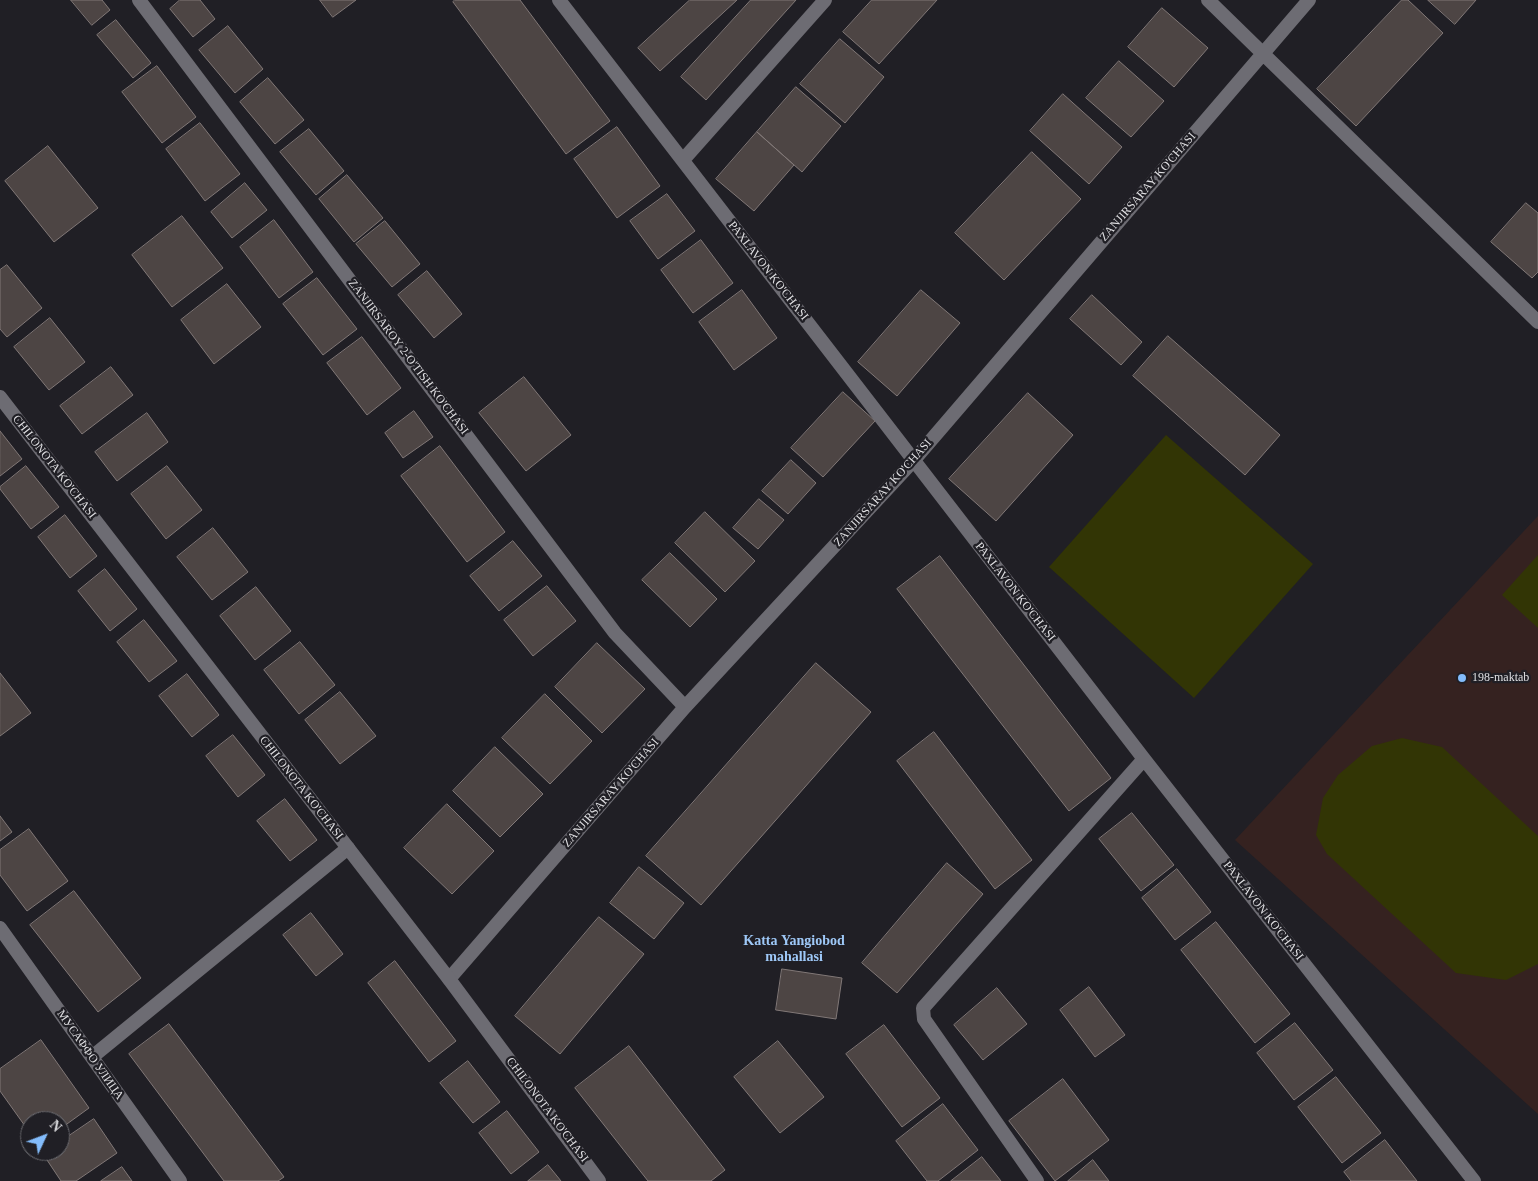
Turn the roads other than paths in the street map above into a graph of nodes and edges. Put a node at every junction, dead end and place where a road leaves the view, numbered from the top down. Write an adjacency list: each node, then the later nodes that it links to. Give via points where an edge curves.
1 (139, 0): 11 (street, ZANJIRSAROY 2-O'TISH KO'CHASI, via 615,633)
2 (558, 0): 7 (street, PAXLAVON KO'CHASI)
3 (824, 0): 7 (street)
4 (1208, 0): 6 (street)
5 (1309, 0): 6 (street, ZANJIRSARAY KO'CHASI)
6 (1262, 54): 8 (street); 10 (street, ZANJIRSARAY KO'CHASI)
7 (682, 160): 10 (street, PAXLAVON KO'CHASI)
8 (1535, 313)
9 (0, 397): 13 (street, CHILONOTA KO'CHASI)
10 (914, 460): 11 (street, ZANJIRSARAY KO'CHASI); 12 (street, PAXLAVON KO'CHASI)
11 (685, 706): 15 (street, ZANJIRSARAY KO'CHASI)
12 (1144, 759): 19 (street, via 923,1008 924,1019); 20 (street, PAXLAVON KO'CHASI)
13 (348, 848): 15 (street, CHILONOTA KO'CHASI); 16 (street)
14 (0, 928): 16 (street, МУСАФФО УЛИЦА)
15 (449, 979): 18 (street, CHILONOTA KO'CHASI)
16 (92, 1057): 17 (street, МУСАФФО УЛИЦА)
17 (180, 1181)
18 (599, 1181)
19 (1037, 1181)
20 (1474, 1181)

